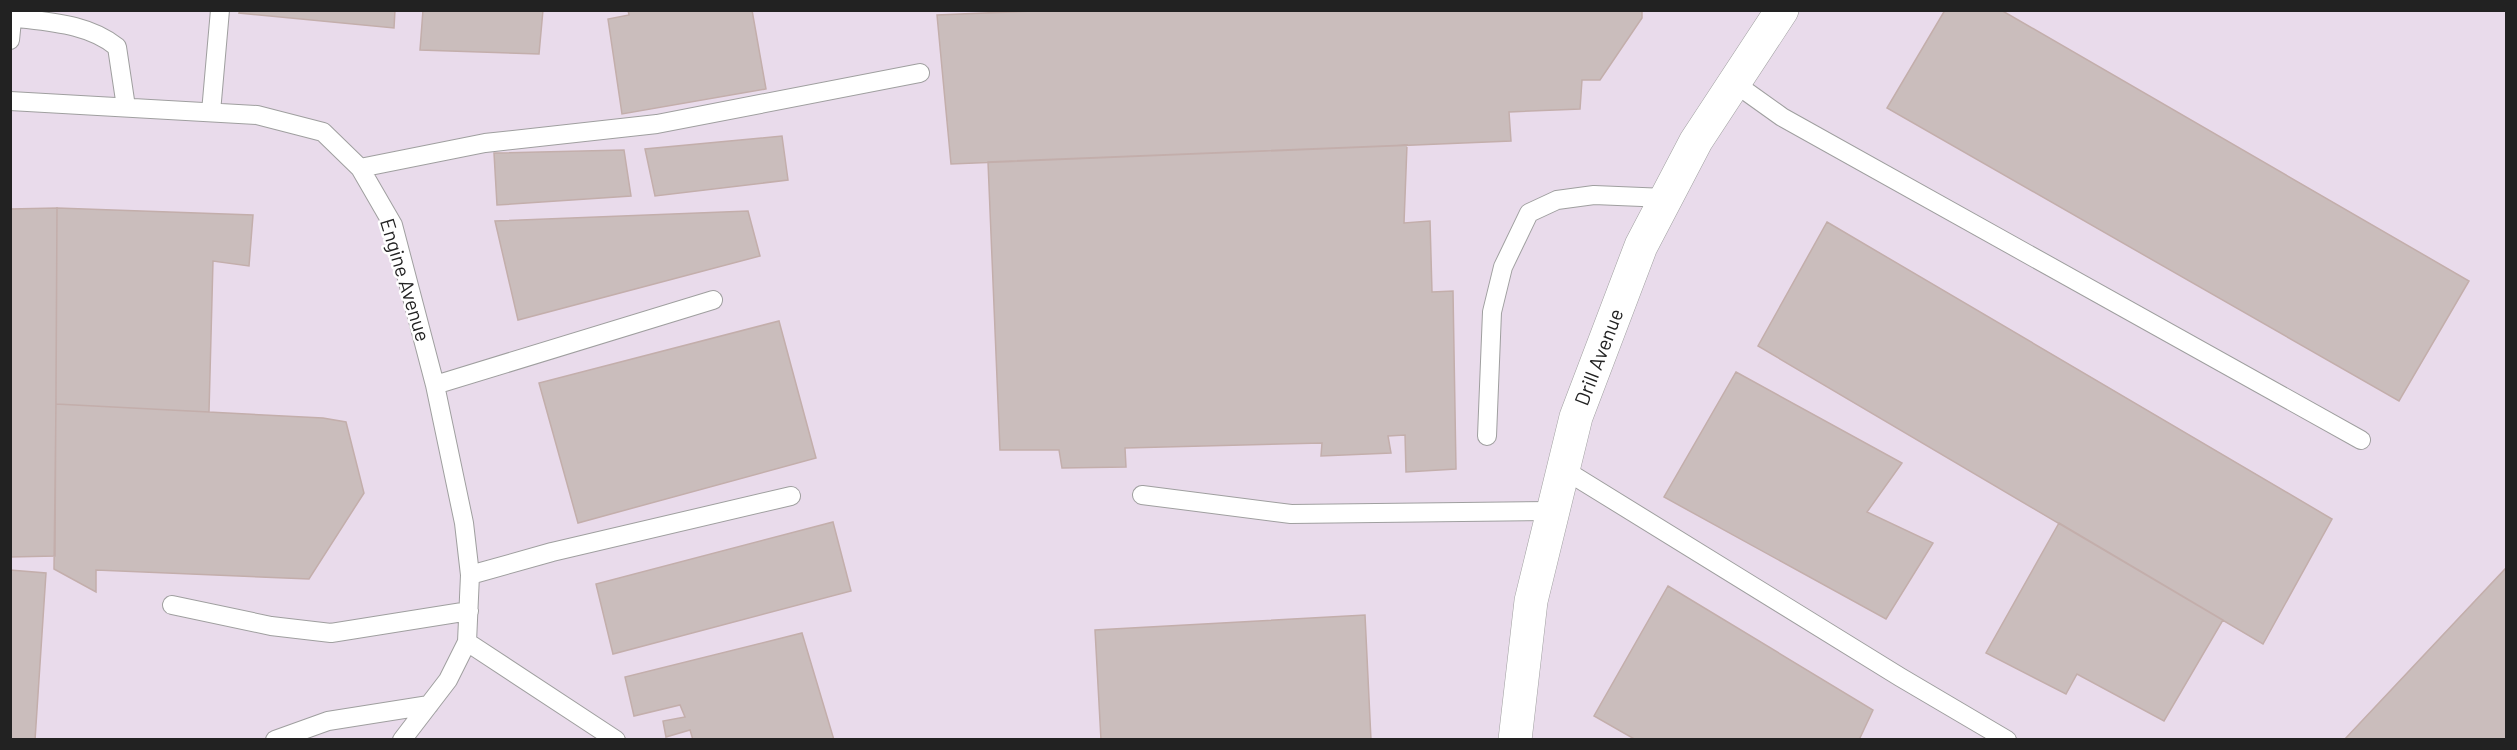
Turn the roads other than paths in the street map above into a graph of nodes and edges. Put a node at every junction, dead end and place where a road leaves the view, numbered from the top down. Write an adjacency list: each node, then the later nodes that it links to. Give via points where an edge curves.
1 (220, 10): 9 (lane)
2 (1782, 10): 6 (street, Drill Avenue)
3 (12, 15): 4 (lane); 8 (lane, via 74,26 104,36 117,47)
4 (10, 40)
5 (920, 73): 10 (lane, via 657,124 485,143)
6 (1733, 82): 11 (street, Drill Avenue); 15 (lane, via 1782,117)
7 (10, 100): 8 (lane, Engine Avenue)
8 (126, 107): 9 (lane, Engine Avenue)
9 (211, 112): 10 (lane, Engine Avenue, via 257,115 322,132)
10 (360, 168): 13 (lane, Engine Avenue, via 393,225)
11 (1666, 198): 14 (lane, via 1594,195 1557,200 1529,213 1503,267 1492,312); 16 (street, Drill Avenue, via 1641,246 1576,417)
12 (713, 300): 13 (lane)
13 (435, 385): 20 (lane, Engine Avenue, via 464,523)
14 (1487, 436)
15 (2361, 440)
16 (1563, 469): 19 (street, Drill Avenue); 29 (lane)
17 (1142, 495): 19 (lane, via 1292,514)
18 (791, 496): 20 (lane)
19 (1553, 511): 28 (street, Drill Avenue, via 1531,601)
20 (470, 574): 22 (lane, Engine Avenue)
21 (172, 605): 22 (lane, via 271,626 331,633)
22 (469, 611): 23 (lane, Engine Avenue)
23 (467, 642): 24 (lane, Engine Avenue, via 448,680); 27 (lane)
24 (429, 705): 25 (lane, via 328,721); 26 (lane, Engine Avenue)
25 (275, 740)
26 (402, 740)
27 (616, 740)
28 (1515, 740)
29 (2007, 740)

